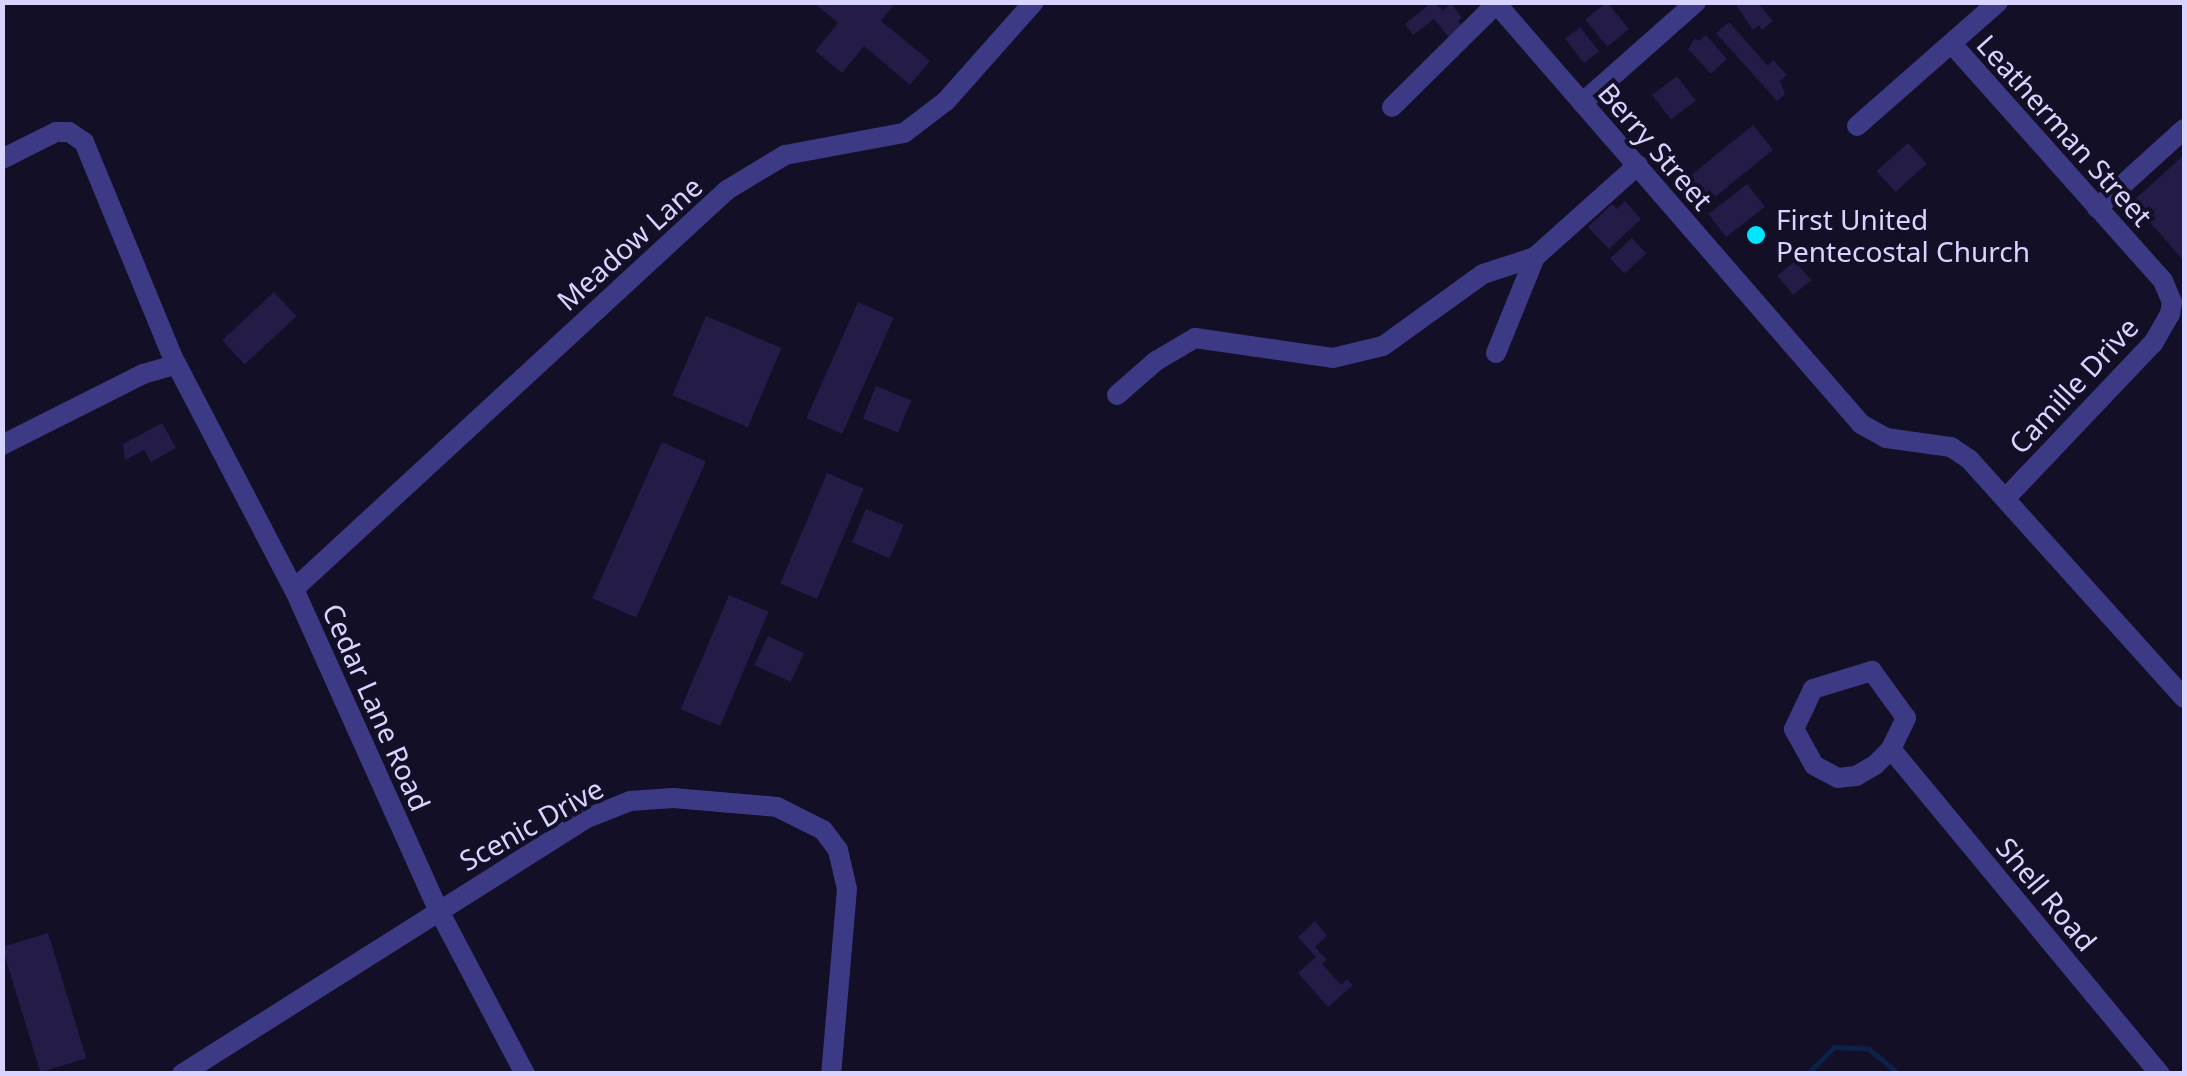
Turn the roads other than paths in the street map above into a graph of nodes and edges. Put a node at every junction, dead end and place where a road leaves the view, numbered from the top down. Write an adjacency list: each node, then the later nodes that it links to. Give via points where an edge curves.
1 (1034, 2): 20 (street, Meadow Lane, via 946,101 904,133 785,156 727,190)
2 (1696, 2): 6 (street)
3 (1998, 2): 5 (street)
4 (1496, 3): 6 (street, Berry Street); 7 (street)
5 (1952, 44): 8 (street); 12 (street, Leatherman Street)
6 (1582, 102): 11 (street, Berry Street)
7 (1392, 107)
8 (1857, 126)
9 (2184, 129): 12 (street)
10 (2, 159): 16 (street, Cedar Lane Road, via 56,132 84,142)
11 (1638, 165): 13 (street); 19 (street, Berry Street, via 1861,424 1886,438 1951,446)
12 (2096, 208): 14 (street, Leatherman Street, via 2163,281)
13 (1535, 258): 15 (street); 17 (street, via 1484,274 1383,346 1333,358 1196,338 1156,361)
14 (2172, 302): 19 (street, Camille Drive, via 2153,343)
15 (1496, 353)
16 (177, 364): 18 (street, via 143,374); 20 (street, Cedar Lane Road)
17 (1118, 395)
18 (2, 445)
19 (2005, 499): 21 (street, Berry Street)
20 (294, 589): 23 (street, Cedar Lane Road)
21 (2184, 698)
22 (1891, 749): 22 (street, via 1906,718 1872,671 1813,690 1794,729 1814,765 1838,778 1856,776); 27 (street, Shell Road)
23 (438, 910): 24 (street, Scenic Drive); 25 (street, Cedar Lane Road); 26 (street, Scenic Drive, via 585,819 630,801 777,807 822,830 838,850 847,889)
24 (182, 1074)
25 (525, 1074)
26 (831, 1074)
27 (2160, 1074)

